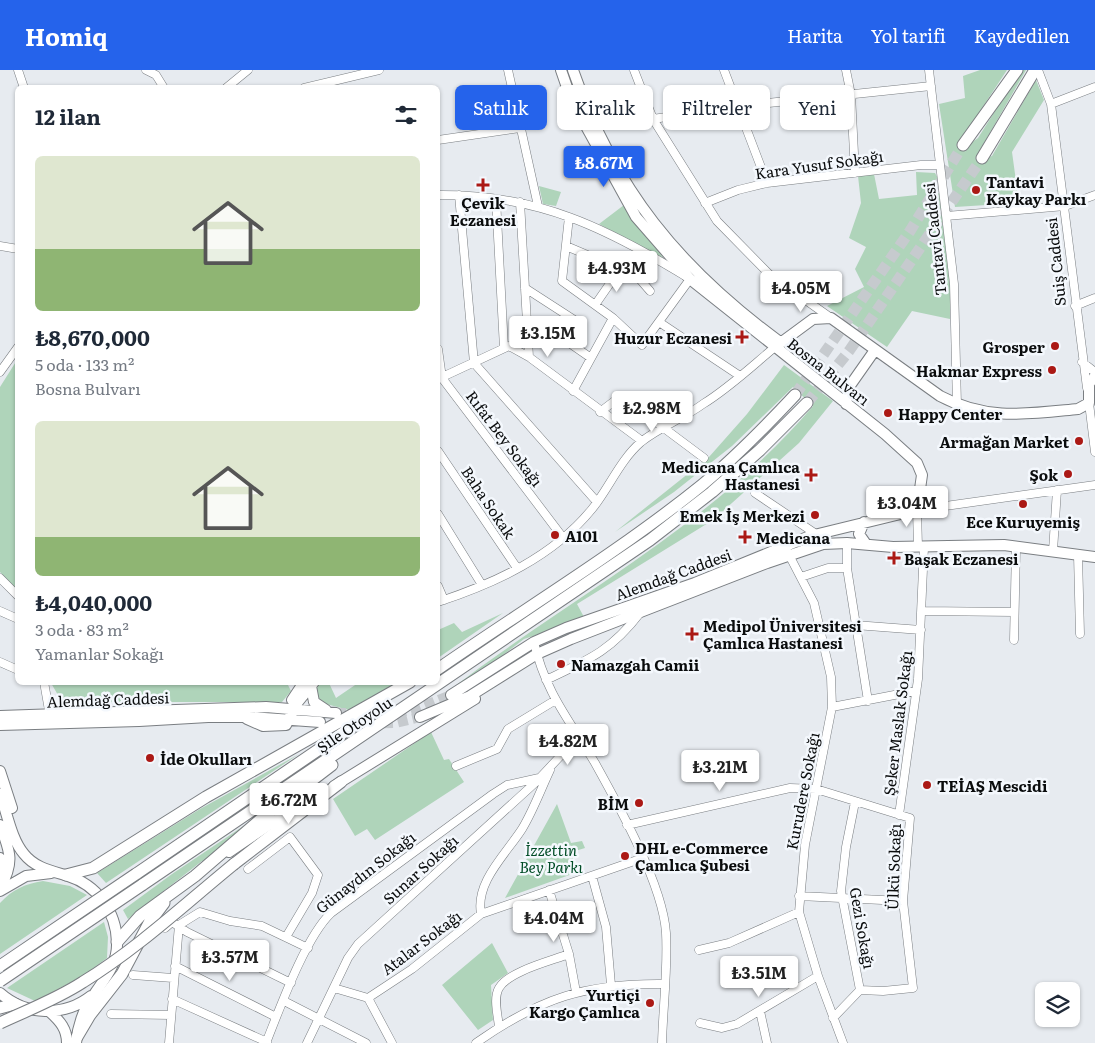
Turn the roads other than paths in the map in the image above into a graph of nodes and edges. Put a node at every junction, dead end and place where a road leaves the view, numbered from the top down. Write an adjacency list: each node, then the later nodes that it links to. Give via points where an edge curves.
1 (18, 70): 14 (street)
2 (146, 70): 15 (street, via 156,74)
3 (248, 70): 16 (street)
4 (379, 70): 17 (street)
5 (508, 70): 18 (street)
6 (561, 70): 54 (main road, Bosna Bulvarı, via 571,99 636,217)
7 (573, 70): 65 (main road, Bosna Bulvarı, via 594,126 643,210 696,273)
8 (634, 70): 19 (street)
9 (724, 70): 20 (street)
10 (846, 70): 21 (street)
11 (929, 70): 22 (street, Tantavi Caddesi)
12 (1017, 70): 33 (highway)
13 (1037, 70): 25 (street, Suiş Caddesi); 34 (highway)
14 (23, 85)
15 (162, 85)
16 (230, 85)
17 (316, 85)
18 (511, 85)
19 (640, 85)
20 (730, 85)
21 (849, 85)
22 (931, 86): 24 (street); 35 (street, Tantavi Caddesi)
23 (1095, 87): 25 (street)
24 (854, 95)
25 (1051, 104): 45 (street, Suiş Caddesi)
26 (663, 117): 27 (street)
27 (653, 119): 43 (street)
28 (506, 130): 32 (street)
29 (520, 130): 44 (street)
30 (748, 130): 37 (street)
31 (853, 130): 36 (street)
32 (440, 140)
33 (964, 145)
34 (982, 158)
35 (940, 165): 36 (street, Kara Yusuf Sokağı); 46 (street, Tantavi Caddesi)
36 (856, 172): 37 (street, Kara Yusuf Sokağı)
37 (768, 183): 43 (street, Kara Yusuf Sokağı)
38 (1095, 194): 45 (street)
39 (440, 195): 40 (street)
40 (459, 195): 41 (street); 72 (street)
41 (496, 199): 42 (street); 66 (street)
42 (520, 202): 44 (street); 55 (street)
43 (705, 203): 59 (street, via 717,221 769,274)
44 (538, 206): 47 (street)
45 (1065, 206): 46 (street); 60 (street, Suiş Caddesi)
46 (946, 216): 84 (street, Tantavi Caddesi, via 954,284)
47 (569, 217): 49 (street); 51 (street)
48 (0, 246): 50 (street)
49 (566, 246): 52 (street); 58 (street, via 562,281)
50 (15, 248)
51 (650, 255): 53 (street); 54 (street)
52 (620, 268): 53 (street); 58 (street)
53 (637, 276): 56 (street)
54 (690, 279): 64 (street); 65 (main road, Bosna Bulvarı)
55 (525, 288): 69 (street); 70 (street, via 576,321 578,326 565,340)
56 (650, 291)
57 (1095, 298): 60 (street)
58 (595, 305): 61 (street)
59 (814, 306): 62 (street); 63 (street)
60 (1075, 306): 71 (street, Suiş Caddesi)
61 (613, 318): 64 (street, via 642,345); 70 (street)
62 (831, 318): 63 (main road); 67 (main road)
63 (813, 319): 65 (main road)
64 (659, 322): 75 (street)
65 (777, 344): 75 (street); 83 (main road, Bosna Bulvarı)
66 (504, 348): 69 (street, via 509,346); 72 (street)
67 (875, 350): 83 (main road, via 850,387); 84 (main road, via 929,390)
68 (15, 352): 73 (street)
69 (529, 357): 78 (street)
70 (591, 358): 78 (street)
71 (1082, 362): 74 (street); 79 (street, Suiş Caddesi)
72 (474, 364): 77 (street); 94 (street)
73 (0, 372)
74 (1095, 372)
75 (740, 376): 86 (street, via 704,404)
76 (1095, 376): 79 (main road)
77 (440, 379): 100 (street, Rıfat Bey Sokağı)
78 (572, 391): 85 (street)
79 (1088, 391): 82 (main road, Suiş Caddesi)
80 (795, 395): 128 (highway, via 703,484 640,532)
81 (806, 402): 132 (highway, Şile Otoyolu, via 760,450 650,540)
82 (1089, 403): 84 (main road, via 1078,410 1001,414 982,413); 88 (street, Suiş Caddesi)
83 (846, 404): 95 (main road, Bosna Bulvarı, via 917,463 922,475)
84 (958, 405)
85 (600, 412): 86 (street, via 621,396); 87 (street)
86 (664, 428): 87 (street); 90 (street)
87 (642, 441): 94 (street)
88 (1095, 452)
89 (440, 454): 109 (street, Baha Sokak)
90 (704, 458)
91 (1095, 485): 92 (street, Alemdağ Caddesi)
92 (1057, 490): 95 (street, Alemdağ Caddesi); 106 (street)
93 (754, 493): 99 (street)
94 (597, 502): 100 (street)
95 (918, 510): 97 (main road, Alemdağ Caddesi); 104 (street, Şeker Maslak Sokağı)
96 (440, 517): 113 (street)
97 (864, 522): 98 (main road, Alemdağ Caddesi); 102 (main road, via 859,534)
98 (842, 527): 99 (main road, Alemdağ Caddesi); 101 (main road, via 850,534)
99 (816, 534): 105 (main road, Alemdağ Caddesi)
100 (564, 539): 109 (street)
101 (847, 543): 102 (main road); 105 (main road); 110 (street)
102 (866, 544): 104 (main road)
103 (1016, 546): 104 (main road); 106 (main road); 119 (street)
104 (921, 547): 117 (street, Şeker Maslak Sokağı)
105 (787, 551): 111 (street, Kurudere Sokağı); 118 (main road, Alemdağ Caddesi); 125 (main road, Alemdağ Caddesi)
106 (1053, 551): 107 (main road)
107 (1078, 555): 108 (main road); 123 (street)
108 (1095, 557)
109 (517, 568): 113 (street)
110 (847, 568): 111 (street, via 828,568); 121 (street)
111 (801, 577): 145 (street, Kurudere Sokağı, via 814,603 831,677)
112 (0, 578): 114 (street)
113 (482, 585): 115 (street)
114 (15, 593)
115 (441, 601)
116 (0, 611): 120 (street)
117 (922, 611): 119 (street); 122 (street, Şeker Maslak Sokağı)
118 (640, 612): 126 (main road, Alemdağ Caddesi); 131 (street, via 622,636 591,659)
119 (1014, 612): 124 (street)
120 (15, 618)
121 (855, 625): 122 (street); 143 (street)
122 (921, 630): 140 (street, Şeker Maslak Sokağı)
123 (1080, 634)
124 (1014, 640)
125 (534, 642): 126 (street); 141 (main road, Alemdağ Caddesi)
126 (537, 654): 130 (main road, Alemdağ Caddesi); 131 (street)
127 (0, 662): 129 (street)
128 (440, 667)
129 (15, 669)
130 (500, 677): 150 (main road, Alemdağ Caddesi, via 445,708); 161 (main road, via 470,703)
131 (546, 680): 142 (street)
132 (440, 683)
133 (44, 685): 148 (street)
134 (309, 685): 144 (main road, via 289,703)
135 (309, 685): 146 (main road)
136 (310, 685): 146 (main road, Alemdağ Caddesi, via 312,698 318,706 336,713)
137 (405, 685): 172 (highway, via 206,797 93,868)
138 (414, 685): 190 (highway, Şile Otoyolu, bridge)
139 (437, 685): 149 (highway, Şile Otoyolu)
140 (915, 691): 143 (street); 165 (street, Şeker Maslak Sokağı)
141 (451, 695)
142 (554, 701): 156 (street); 157 (street, via 508,729 497,749)
143 (868, 701): 145 (street)
144 (266, 707): 146 (main road, Alemdağ Caddesi); 148 (main road, Alemdağ Caddesi)
145 (832, 707): 162 (street, Kurudere Sokağı)
146 (293, 709): 151 (main road)
147 (0, 716): 148 (main road, Alemdağ Caddesi)
148 (50, 716)
149 (392, 716): 173 (highway); 195 (highway, Şile Otoyolu, bridge)
150 (420, 718)
151 (290, 720): 152 (main road); 153 (main road, Alemdağ Caddesi, via 282,726 263,726 241,717)
152 (320, 722)
153 (22, 724): 154 (main road, Alemdağ Caddesi); 155 (main road)
154 (0, 725)
155 (0, 732)
156 (579, 736): 158 (street, Sunar Sokağı); 167 (street)
157 (456, 766)
158 (551, 767): 160 (street, Sunar Sokağı); 182 (street, Atalar Sokağı, via 522,828 488,878 479,904)
159 (0, 771): 171 (main road, via 22,839)
160 (539, 778): 186 (street, Günaydın Sokağı, via 507,785 425,842 322,921); 199 (street, Sunar Sokağı, via 358,944)
161 (341, 782): 173 (main road, via 276,820); 216 (highway, bridge, via 83,982)
162 (816, 789): 164 (street, Şeker Maslak Sokağı); 167 (street, Şeker Maslak Sokağı, via 790,788); 178 (street, Kurudere Sokağı)
163 (0, 794): 171 (main road, via 24,855)
164 (855, 802): 165 (street, Şeker Maslak Sokağı); 179 (street, Gezi Sokağı, via 841,880)
165 (899, 815): 180 (street, Ülkü Sokağı, via 910,818)
166 (0, 825): 175 (main road, via 9,849 10,866)
167 (627, 825): 169 (street)
168 (0, 858): 175 (main road)
169 (643, 858): 174 (street); 197 (street, via 662,909 666,933)
170 (248, 869): 184 (street, via 290,836 318,875 312,893)
171 (48, 871): 172 (main road); 175 (main road, via 26,876)
172 (66, 876): 185 (main road, via 81,882 102,900 115,926)
173 (194, 876): 177 (highway)
174 (592, 876): 176 (street); 198 (street, via 606,927)
175 (1, 888)
176 (549, 890): 182 (street); 189 (street)
177 (169, 895): 185 (highway, via 140,916); 188 (highway)
178 (799, 896): 179 (street); 181 (street, Kurudere Sokağı)
179 (842, 899): 180 (street); 200 (street, Gezi Sokağı)
180 (903, 901): 200 (street, Ülkü Sokağı, via 913,988)
181 (799, 912): 187 (street, via 729,943); 193 (street, Kurudere Sokağı)
182 (481, 914): 204 (street, Atalar Sokağı, via 412,969)
183 (179, 925): 184 (street, via 200,912 262,926); 188 (street, via 172,922); 191 (street); 196 (street, via 186,932)
184 (286, 937): 186 (street)
185 (117, 942): 203 (main road, via 112,967)
186 (308, 948): 196 (street, Günaydın Sokağı)
187 (699, 950)
188 (132, 954): 219 (highway, via 114,987)
189 (569, 954): 201 (street); 218 (street, via 508,977 498,989)
190 (0, 966)
191 (175, 966): 194 (street); 213 (street)
192 (133, 975): 194 (street)
193 (818, 976): 209 (street); 214 (street, Kurudere Sokağı)
194 (174, 978): 205 (street)
195 (0, 981)
196 (291, 983): 206 (street, Günaydın Sokağı)
197 (664, 984): 198 (street); 226 (street)
198 (611, 985): 201 (street)
199 (334, 988): 204 (street); 215 (street, Sunar Sokağı)
200 (860, 990): 214 (street, Gezi Sokağı)
201 (576, 992): 218 (street, via 525,1011)
202 (0, 993): 207 (main road)
203 (94, 994): 210 (main road, via 74,1007); 219 (main road)
204 (368, 998): 224 (street)
205 (172, 999): 212 (street); 221 (street)
206 (284, 1001): 213 (street, Günaydın Sokağı); 215 (street)
207 (15, 1004): 208 (highway); 210 (main road, via 34,1011)
208 (0, 1008)
209 (760, 1011): 217 (street, via 722,1028); 227 (street)
210 (50, 1012): 219 (main road)
211 (111, 1014): 212 (street)
212 (171, 1016): 220 (street)
213 (276, 1017): 221 (street, Günaydın Sokağı)
214 (833, 1018): 228 (street, Kurudere Sokağı)
215 (319, 1019): 222 (street, Sunar Sokağı); 223 (street)
216 (0, 1023)
217 (700, 1023)
218 (499, 1027): 225 (street)
219 (73, 1041)
220 (171, 1042)
221 (266, 1042)
222 (307, 1043)
223 (366, 1043)
224 (392, 1043)
225 (476, 1043)
226 (662, 1043)
227 (767, 1043)
228 (843, 1043)

